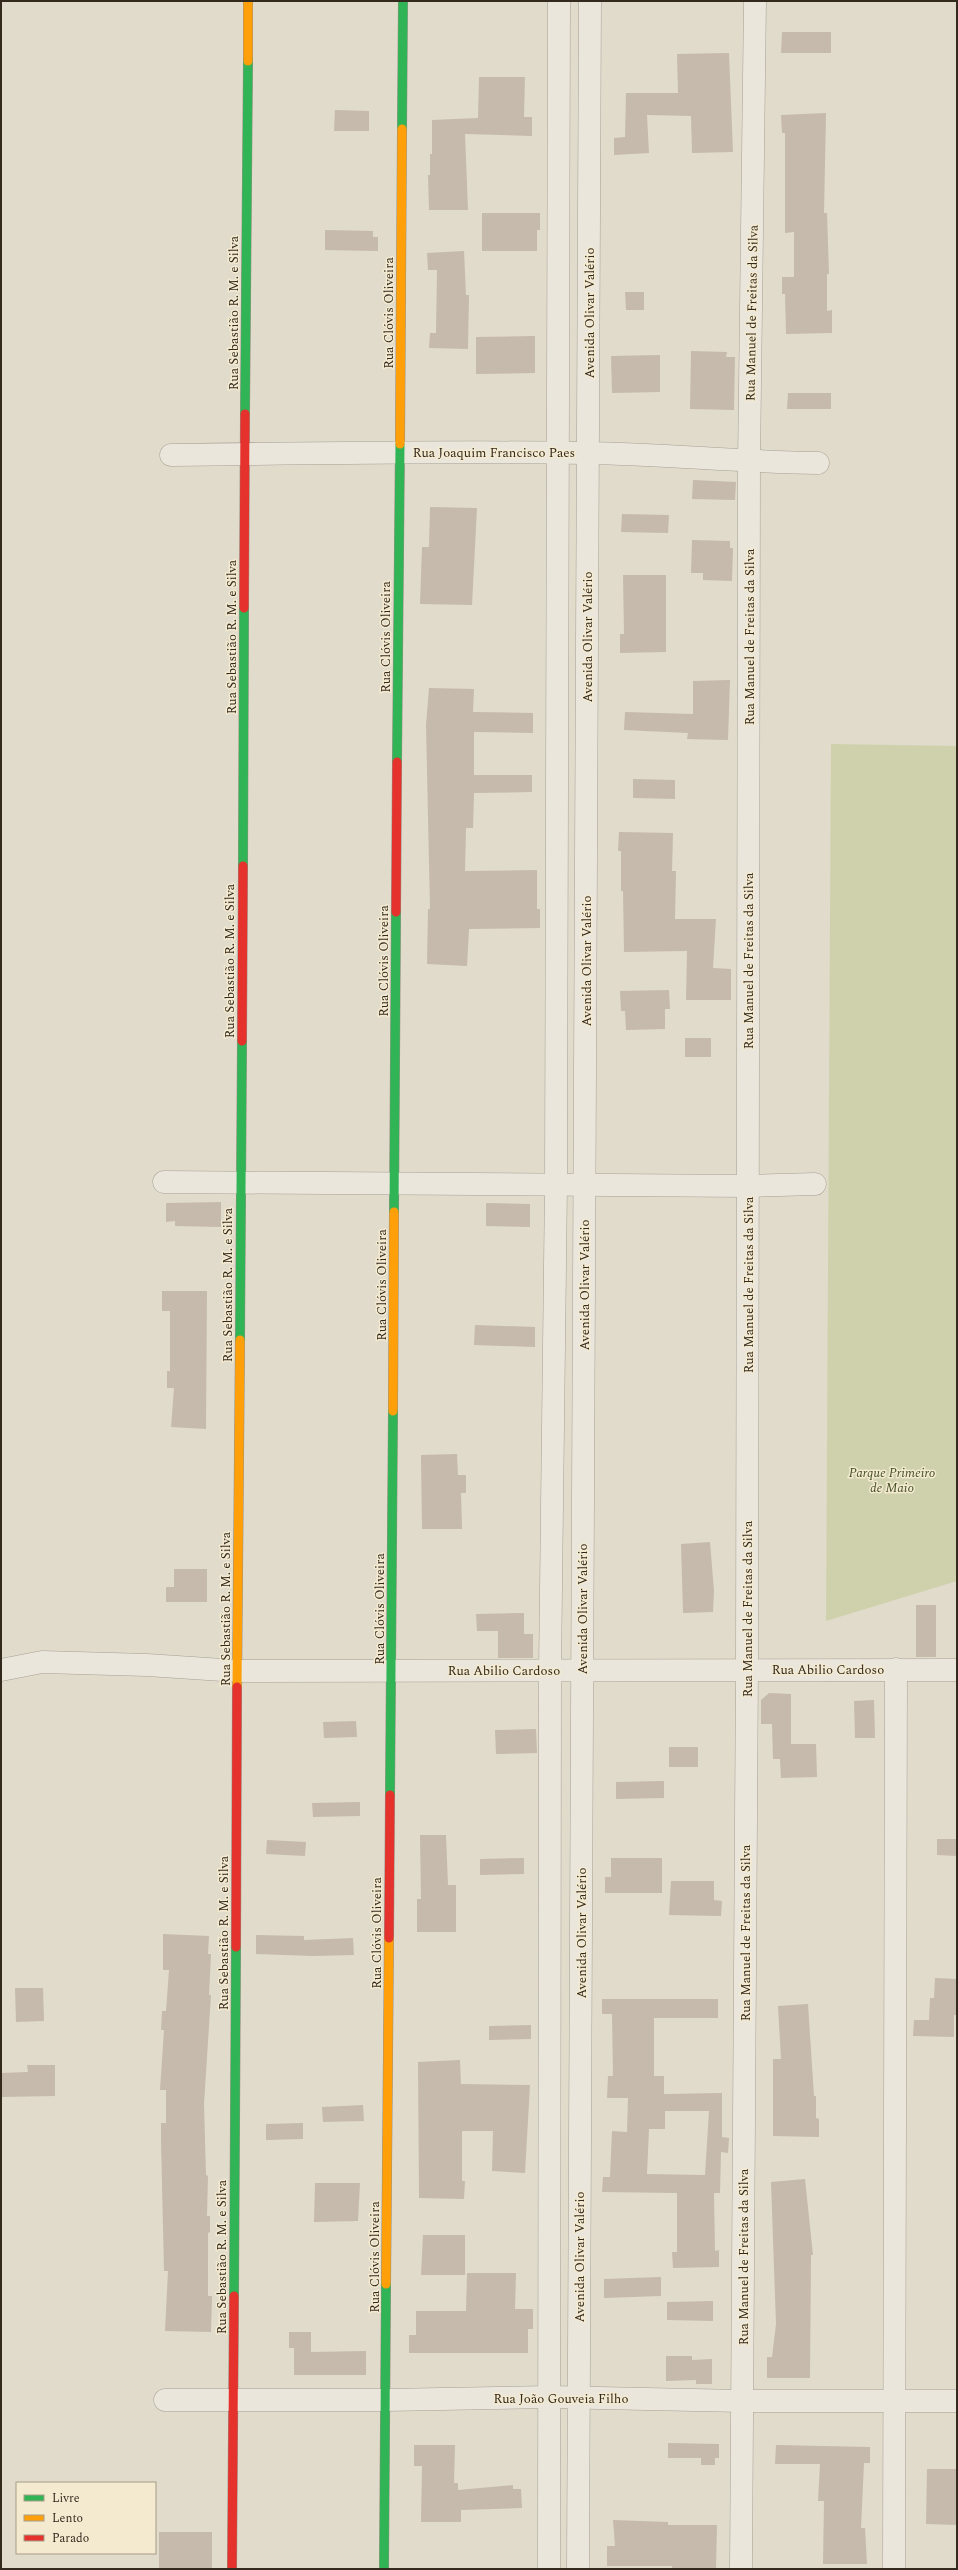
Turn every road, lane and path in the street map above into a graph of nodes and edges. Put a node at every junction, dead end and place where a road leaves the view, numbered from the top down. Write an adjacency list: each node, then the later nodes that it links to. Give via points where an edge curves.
1 (248, 1): 9 (street, Rua Sebastião R. M. e Silva)
2 (403, 1): 6 (street, Rua Clóvis Oliveira)
3 (559, 1): 7 (street)
4 (590, 1): 8 (street, Avenida Olivar Valério)
5 (755, 1): 11 (street, Rua Manuel de Freitas da Silva)
6 (400, 452): 7 (street, Rua Joaquim Francisco Paes); 9 (street, Rua Joaquim Francisco Paes); 15 (street, Rua Clóvis Oliveira)
7 (557, 453): 8 (street, Rua Joaquim Francisco Paes); 18 (street)
8 (588, 453): 11 (street, Rua Joaquim Francisco Paes); 16 (street, Avenida Olivar Valério)
9 (245, 454): 10 (street, Rua Joaquim Francisco Paes); 14 (street, Rua Sebastião R. M. e Silva)
10 (171, 455)
11 (750, 462): 12 (street, Rua Joaquim Francisco Paes); 19 (street, Rua Manuel de Freitas da Silva)
12 (818, 464)
13 (164, 1182): 14 (street)
14 (241, 1182): 15 (street); 24 (street, Rua Sebastião R. M. e Silva)
15 (394, 1183): 18 (street); 25 (street, Rua Clóvis Oliveira)
16 (584, 1184): 18 (street); 19 (street); 27 (street, Avenida Olivar Valério)
17 (815, 1184): 19 (street)
18 (556, 1185): 20 (street)
19 (748, 1186): 21 (street, Rua Manuel de Freitas da Silva)
20 (550, 1669): 25 (street, Rua Abilio Cardoso); 27 (street, Rua Abilio Cardoso); 28 (street)
21 (747, 1669): 22 (street, Rua Abilio Cardoso); 27 (street, Rua Abilio Cardoso); 33 (street, Rua Manuel de Freitas da Silva)
22 (896, 1669): 26 (street, Rua Abilio Cardoso); 34 (street)
23 (1, 1670): 24 (street, Rua Abilio Cardoso, via 42,1662)
24 (238, 1670): 25 (street, Rua Abilio Cardoso); 31 (street, Rua Sebastião R. M. e Silva)
25 (391, 1670): 32 (street, Rua Clóvis Oliveira)
26 (957, 1670)
27 (582, 1671): 29 (street, Avenida Olivar Valério)
28 (551, 2397): 29 (street, Rua João Gouveia Filho); 32 (street, Rua João Gouveia Filho); 38 (street)
29 (578, 2398): 33 (street, Rua João Gouveia Filho); 39 (street, Avenida Olivar Valério)
30 (165, 2400): 31 (street, Rua João Gouveia Filho)
31 (233, 2400): 32 (street, Rua João Gouveia Filho); 36 (street, Rua Sebastião R. M. e Silva)
32 (386, 2400): 37 (street, Rua Clóvis Oliveira)
33 (742, 2401): 34 (street, Rua João Gouveia Filho); 40 (street, Rua Manuel de Freitas da Silva)
34 (895, 2401): 35 (street, Rua João Gouveia Filho); 41 (street)
35 (957, 2401)
36 (232, 2569)
37 (384, 2569)
38 (549, 2569)
39 (578, 2569)
40 (741, 2569)
41 (894, 2569)

